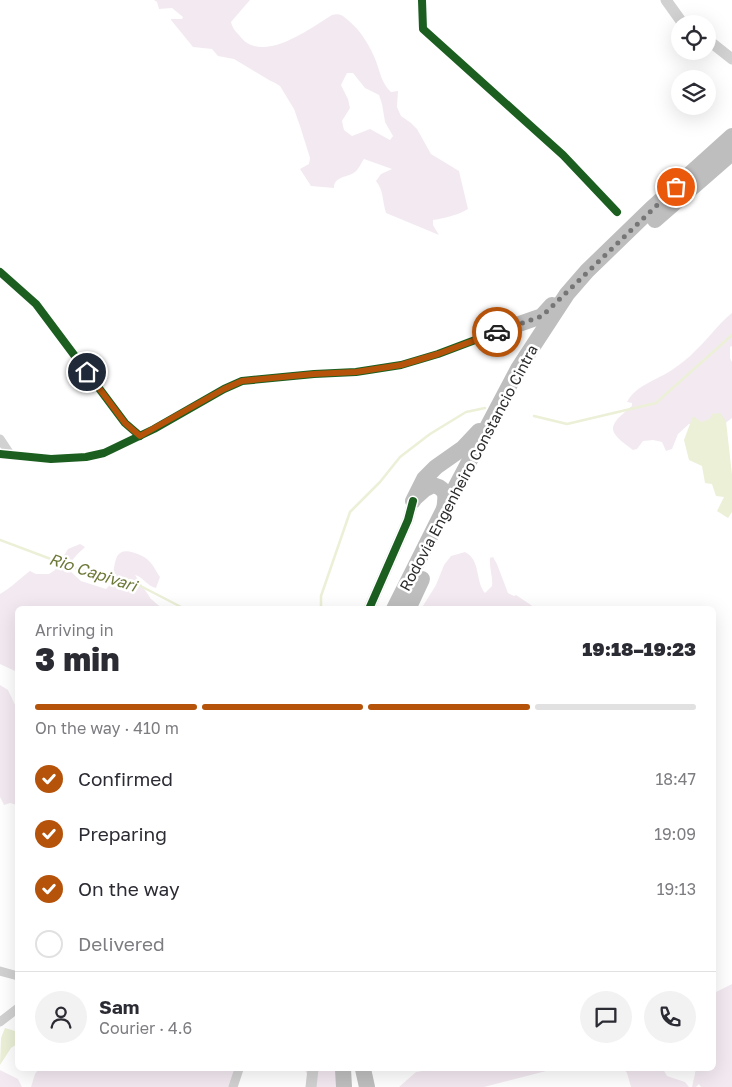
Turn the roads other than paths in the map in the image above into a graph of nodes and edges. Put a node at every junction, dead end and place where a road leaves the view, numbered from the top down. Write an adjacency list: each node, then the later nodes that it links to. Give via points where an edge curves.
1 (422, 0): 10 (street, via 423,29 563,155)
2 (666, 0): 3 (street)
3 (677, 15)
4 (716, 46): 5 (street)
5 (732, 59)
6 (732, 131): 8 (highway)
7 (732, 136): 8 (highway, Rodovia Engenheiro Constancio Cintra)
8 (713, 153): 11 (highway, Rodovia Engenheiro Constancio Cintra)
9 (732, 154): 24 (highway, Rodovia Engenheiro Constancio Cintra, via 626,246 576,300 533,364)
10 (617, 212)
11 (587, 271): 13 (highway, via 542,316); 14 (highway, Rodovia Engenheiro Constancio Cintra, via 567,294)
12 (0, 272): 16 (street, via 36,304 125,423)
13 (500, 331): 14 (highway, via 513,330 520,337); 16 (street, via 401,365 242,381)
14 (518, 369): 15 (highway, Rodovia Engenheiro Constancio Cintra)
15 (496, 410): 20 (highway, via 463,448 424,479); 21 (highway, Rodovia Engenheiro Constancio Cintra)
16 (140, 436): 19 (street, via 104,453 86,457 52,459)
17 (0, 439): 19 (street)
18 (0, 454): 19 (street)
19 (10, 454)
20 (413, 501): 21 (highway, via 424,489 433,485 441,487 445,498); 22 (street)
21 (443, 511): 23 (highway, Rodovia Engenheiro Constancio Cintra)
22 (371, 606)
23 (396, 606)
24 (410, 606)
25 (0, 971): 26 (street)
26 (15, 975)
27 (15, 1010): 28 (street)
28 (0, 1022)
29 (238, 1071): 34 (street)
30 (313, 1071): 35 (street)
31 (343, 1071): 36 (highway)
32 (356, 1071): 37 (highway)
33 (364, 1071): 38 (highway)
34 (232, 1087)
35 (311, 1087)
36 (344, 1087)
37 (357, 1087)
38 (368, 1087)

